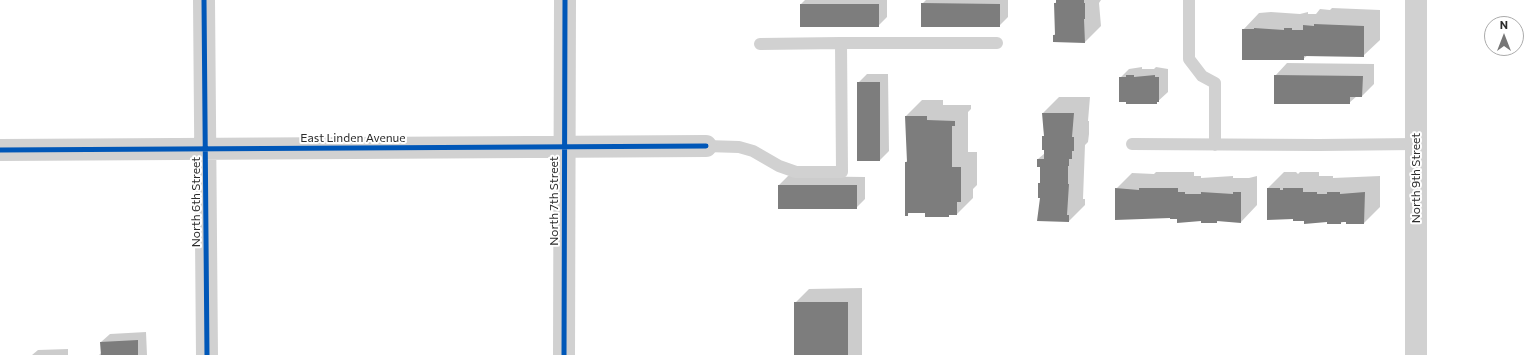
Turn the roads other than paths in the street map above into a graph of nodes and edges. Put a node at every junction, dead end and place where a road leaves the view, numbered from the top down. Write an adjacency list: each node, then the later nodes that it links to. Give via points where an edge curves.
1 (204, 0): 13 (street, North 6th Street)
2 (565, 0): 11 (street, North 7th Street)
3 (1189, 0): 10 (lane, via 1189,59 1202,76 1215,83)
4 (1416, 0): 9 (street, North 9th Street)
5 (841, 43): 6 (lane); 7 (lane); 12 (lane, via 842,172 796,172 779,166 753,151 739,147)
6 (997, 43)
7 (760, 44)
8 (1132, 144): 10 (lane)
9 (1416, 144): 10 (lane); 17 (street, North 9th Street)
10 (1215, 145)
11 (564, 146): 12 (street, East Linden Avenue); 13 (street, East Linden Avenue); 16 (street, North 7th Street)
12 (706, 146)
13 (206, 149): 14 (street, East Linden Avenue); 15 (street, North 6th Street)
14 (0, 150)
15 (207, 355)
16 (564, 355)
17 (1416, 355)

